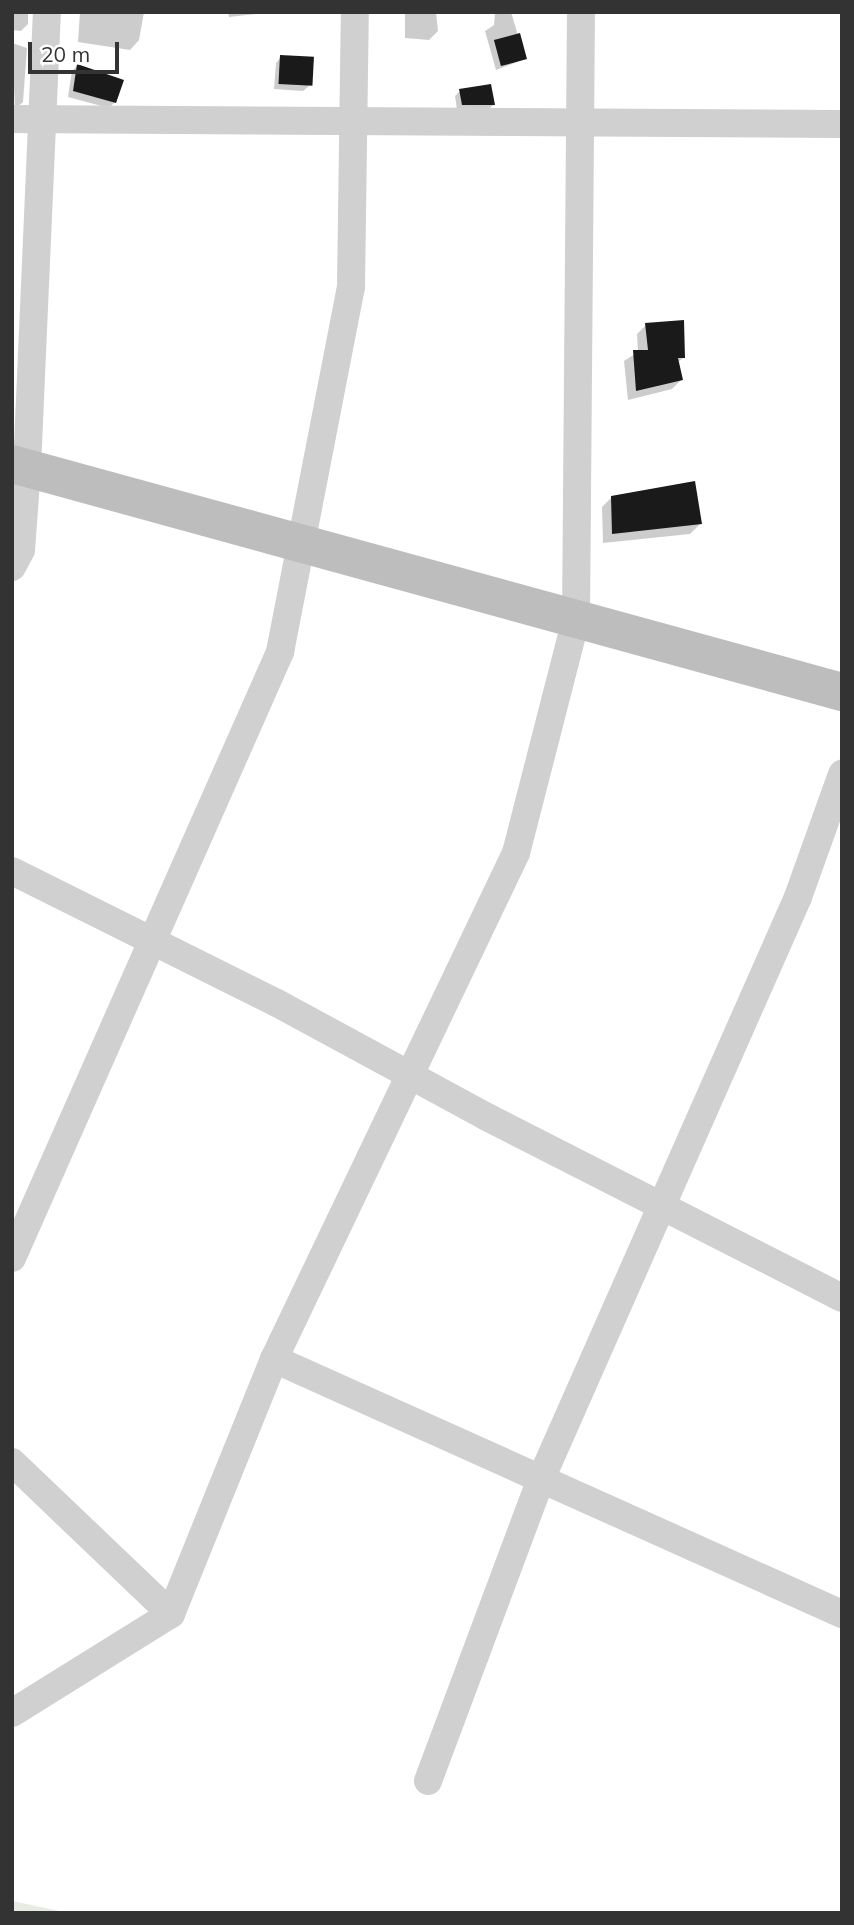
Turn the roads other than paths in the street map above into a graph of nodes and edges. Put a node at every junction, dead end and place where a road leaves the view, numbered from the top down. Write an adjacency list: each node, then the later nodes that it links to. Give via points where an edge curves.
1 (47, 12): 5 (street)
2 (355, 12): 6 (street)
3 (581, 12): 7 (street)
4 (12, 119): 5 (street)
5 (44, 119): 6 (street); 9 (street)
6 (355, 121): 7 (street); 10 (street, via 351,287)
7 (579, 123): 8 (street); 12 (street)
8 (842, 124)
9 (20, 466): 10 (street); 11 (street, via 21,550)
10 (300, 543): 12 (street); 16 (street, via 280,652)
11 (12, 567)
12 (576, 619): 13 (street); 17 (street, via 516,853)
13 (842, 692)
14 (842, 775): 18 (street, via 798,897)
15 (12, 871): 16 (street)
16 (150, 939): 17 (street); 19 (street)
17 (409, 1074): 18 (street); 21 (street)
18 (664, 1206): 20 (street); 23 (street)
19 (12, 1258)
20 (842, 1297)
21 (274, 1359): 23 (street); 24 (street)
22 (12, 1462): 24 (street)
23 (541, 1479): 25 (street); 27 (street)
24 (170, 1614): 26 (street)
25 (842, 1614)
26 (12, 1713)
27 (428, 1781)

